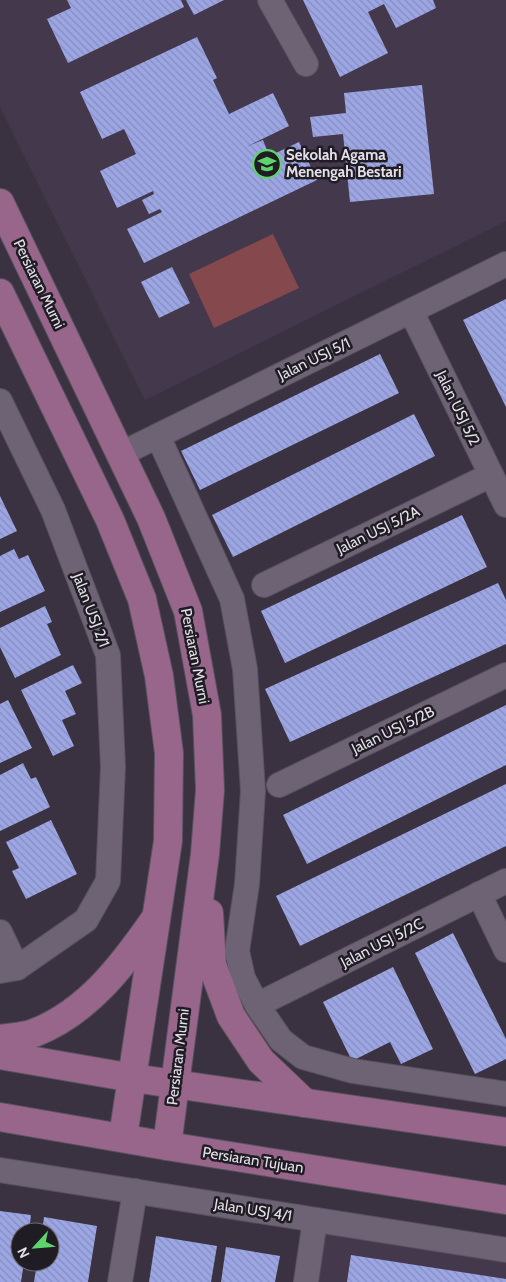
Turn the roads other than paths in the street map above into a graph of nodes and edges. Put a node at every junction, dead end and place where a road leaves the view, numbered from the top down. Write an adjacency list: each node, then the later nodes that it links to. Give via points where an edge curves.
1 (270, 0): 2 (street)
2 (306, 64)
3 (0, 203): 9 (main road, Persiaran Murni)
4 (506, 264): 6 (street, Jalan USJ 5/1)
5 (0, 293): 18 (main road, via 110,520 142,599 159,676 169,753 168,841)
6 (411, 312): 8 (street, Jalan USJ 5/1); 10 (street, Jalan USJ 5/2)
7 (0, 401): 21 (street, Jalan USJ 2/1, via 53,510 108,655 113,767 108,880 86,920)
8 (158, 436): 9 (street, Jalan USJ 5/1); 22 (street, via 232,599 245,668 253,792 247,884 237,951 243,978)
9 (121, 454): 15 (main road, Persiaran Murni, via 188,611 207,714 210,790)
10 (491, 475): 11 (street, Jalan USJ 5/2); 12 (street, Jalan USJ 5/2A)
11 (506, 505)
12 (264, 585)
13 (506, 674): 14 (street, Jalan USJ 5/2B)
14 (280, 785)
15 (205, 854): 26 (main road, Persiaran Murni); 28 (main road, via 212,965 231,1016 261,1061)
16 (506, 881): 17 (street, Jalan USJ 5/2C)
17 (479, 894): 20 (street); 22 (street, Jalan USJ 5/2C)
18 (158, 916): 23 (main road, via 121,968 79,1008 33,1033); 25 (main road)
19 (0, 932): 21 (street)
20 (506, 950)
21 (8, 969)
22 (257, 1005): 27 (street, via 281,1040 302,1057 353,1071)
23 (0, 1039)
24 (0, 1055): 25 (main road)
25 (133, 1078): 26 (main road); 31 (main road)
26 (174, 1083): 28 (main road); 32 (main road, Persiaran Murni)
27 (506, 1094)
28 (305, 1103): 30 (main road)
29 (0, 1117): 31 (main road, Persiaran Tujuan)
30 (506, 1132)
31 (123, 1137): 32 (main road, Persiaran Tujuan)
32 (167, 1146): 35 (main road, Persiaran Tujuan)
33 (0, 1170): 34 (street, Jalan USJ 4/1)
34 (135, 1191): 36 (street, Jalan USJ 4/1); 38 (street)
35 (506, 1200)
36 (315, 1220): 37 (street, Jalan USJ 4/1); 39 (street)
37 (506, 1250)
38 (120, 1282)
39 (306, 1282)

